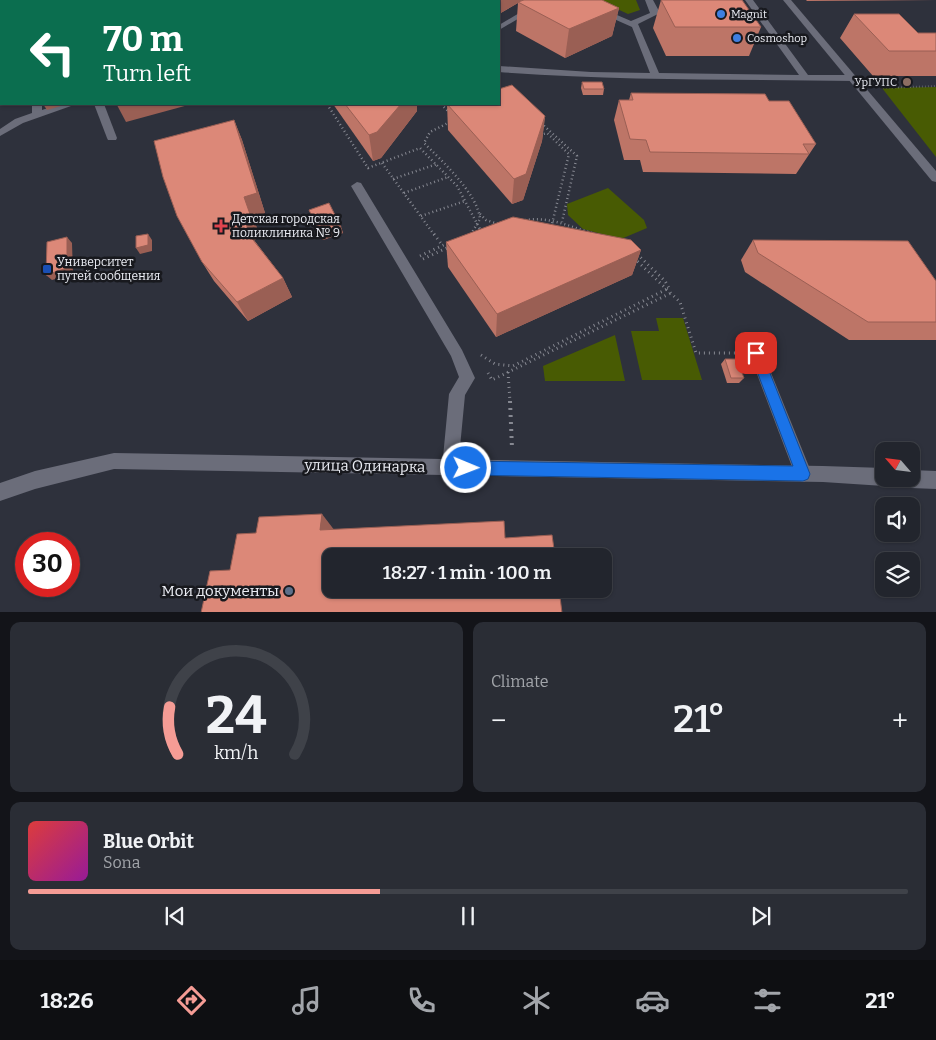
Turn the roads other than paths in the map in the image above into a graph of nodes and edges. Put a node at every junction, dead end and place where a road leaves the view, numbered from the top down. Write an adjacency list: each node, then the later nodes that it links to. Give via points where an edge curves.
1 (546, 0): 7 (street)
2 (575, 0): 6 (street)
3 (649, 0): 6 (street, via 654,14 638,20 634,23)
4 (748, 0): 10 (street)
5 (788, 0): 11 (street)
6 (636, 26): 9 (street)
7 (500, 27)
8 (500, 69): 9 (street)
9 (656, 76): 10 (street)
10 (806, 78): 11 (street)
11 (854, 78): 18 (street)
12 (36, 105): 15 (street)
13 (66, 105): 15 (street)
14 (99, 105): 17 (street)
15 (37, 115): 16 (street, via 19,121)
16 (0, 134)
17 (112, 138)
18 (936, 178)
19 (357, 186): 21 (street, via 468,378 456,394)
20 (756, 353): 22 (street)
21 (450, 468): 22 (street, улица Одинарка); 26 (street, улица Одинарка, via 114,461)
22 (803, 474): 23 (street, улица Одинарка)
23 (875, 477)
24 (920, 479): 25 (street)
25 (936, 480)
26 (0, 492)

